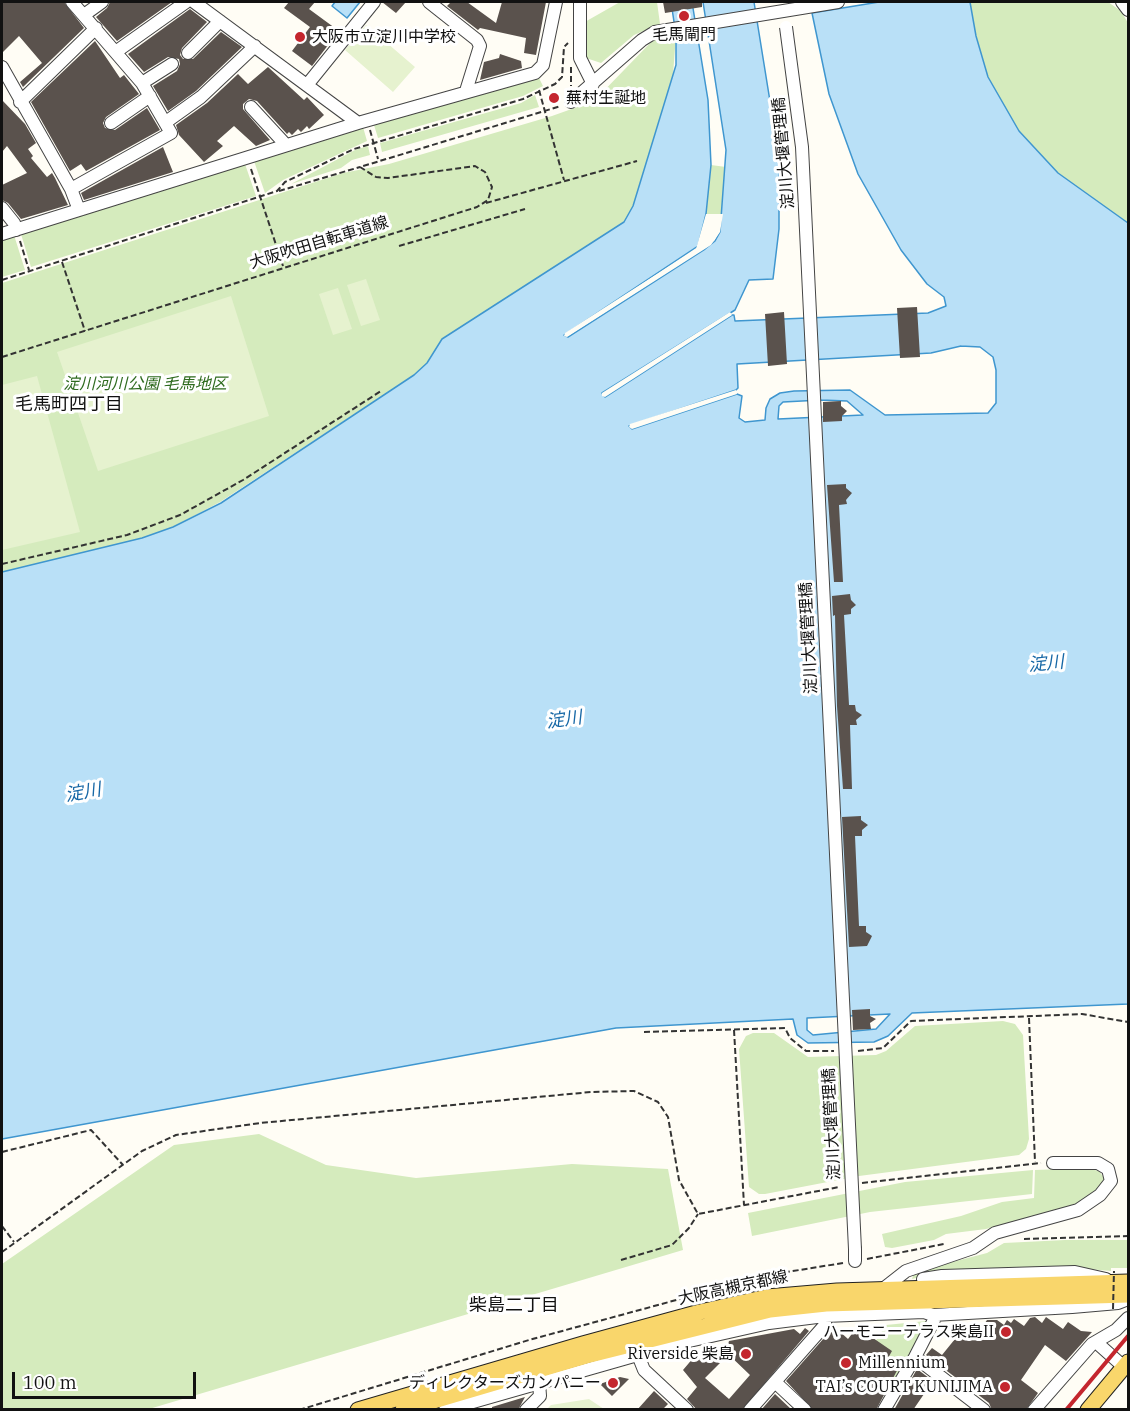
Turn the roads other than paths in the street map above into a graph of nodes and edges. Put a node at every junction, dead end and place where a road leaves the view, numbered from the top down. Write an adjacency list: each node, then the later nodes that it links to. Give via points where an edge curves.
1 (72, 2): 13 (street)
2 (102, 2): 13 (street)
3 (186, 2): 17 (street)
4 (194, 2): 14 (street)
5 (374, 2): 23 (street)
6 (429, 2): 24 (street, via 480,46)
7 (556, 2): 24 (street, via 541,69)
8 (580, 2): 22 (street, via 580,58)
9 (838, 2): 12 (street)
10 (1122, 2): 11 (street)
11 (1128, 10)
12 (784, 14): 22 (street, via 655,32); 39 (street, 淀川大堰管理橋, bridge, via 802,147)
13 (84, 15): 15 (street)
14 (220, 21): 16 (street); 18 (street)
15 (96, 28): 17 (street); 26 (street)
16 (255, 46): 23 (street); 29 (street, via 201,97)
17 (117, 51): 21 (street)
18 (188, 54)
19 (172, 64): 21 (street)
20 (3, 74): 26 (street)
21 (142, 83): 25 (street)
22 (593, 84): 27 (street)
23 (307, 85): 30 (street)
24 (466, 91): 30 (street)
25 (150, 96): 29 (street); 31 (street)
26 (20, 102): 33 (street)
27 (571, 102)
28 (250, 107): 32 (street)
29 (166, 122): 33 (street, via 171,133)
30 (362, 122): 32 (street)
31 (111, 123)
32 (286, 145): 35 (street)
33 (71, 189): 35 (street)
34 (2, 208): 36 (street)
35 (79, 210): 36 (street)
36 (17, 232): 37 (street)
37 (2, 234)
38 (1053, 1163): 42 (street, via 1098,1163 1108,1169 1111,1181 1086,1206 995,1233 973,1248 906,1271)
39 (855, 1255)
40 (923, 1280): 41 (street, via 1075,1272)
41 (1124, 1286): 42 (main road, 大阪高槻京都線); 43 (street, via 1118,1303); 54 (main road, 大阪高槻京都線, via 770,1310 597,1353)
42 (883, 1289): 53 (main road, 大阪高槻京都線, via 791,1294 700,1312)
43 (933, 1315): 44 (street, via 924,1312); 48 (street)
44 (825, 1316): 47 (street, via 745,1327); 51 (street, via 825,1326)
45 (1128, 1318): 46 (street)
46 (1096, 1342): 49 (street); 62 (street)
47 (638, 1355): 50 (street); 57 (street, via 644,1370)
48 (915, 1357): 60 (street); 61 (street)
49 (1126, 1365): 52 (main road)
50 (539, 1382): 55 (street); 56 (street, via 540,1396)
51 (775, 1382): 58 (street); 59 (street)
52 (1088, 1409)
53 (358, 1410)
54 (403, 1410)
55 (445, 1410)
56 (526, 1410)
57 (687, 1410)
58 (750, 1410)
59 (805, 1410)
60 (884, 1410)
61 (984, 1410)
62 (1034, 1410)

